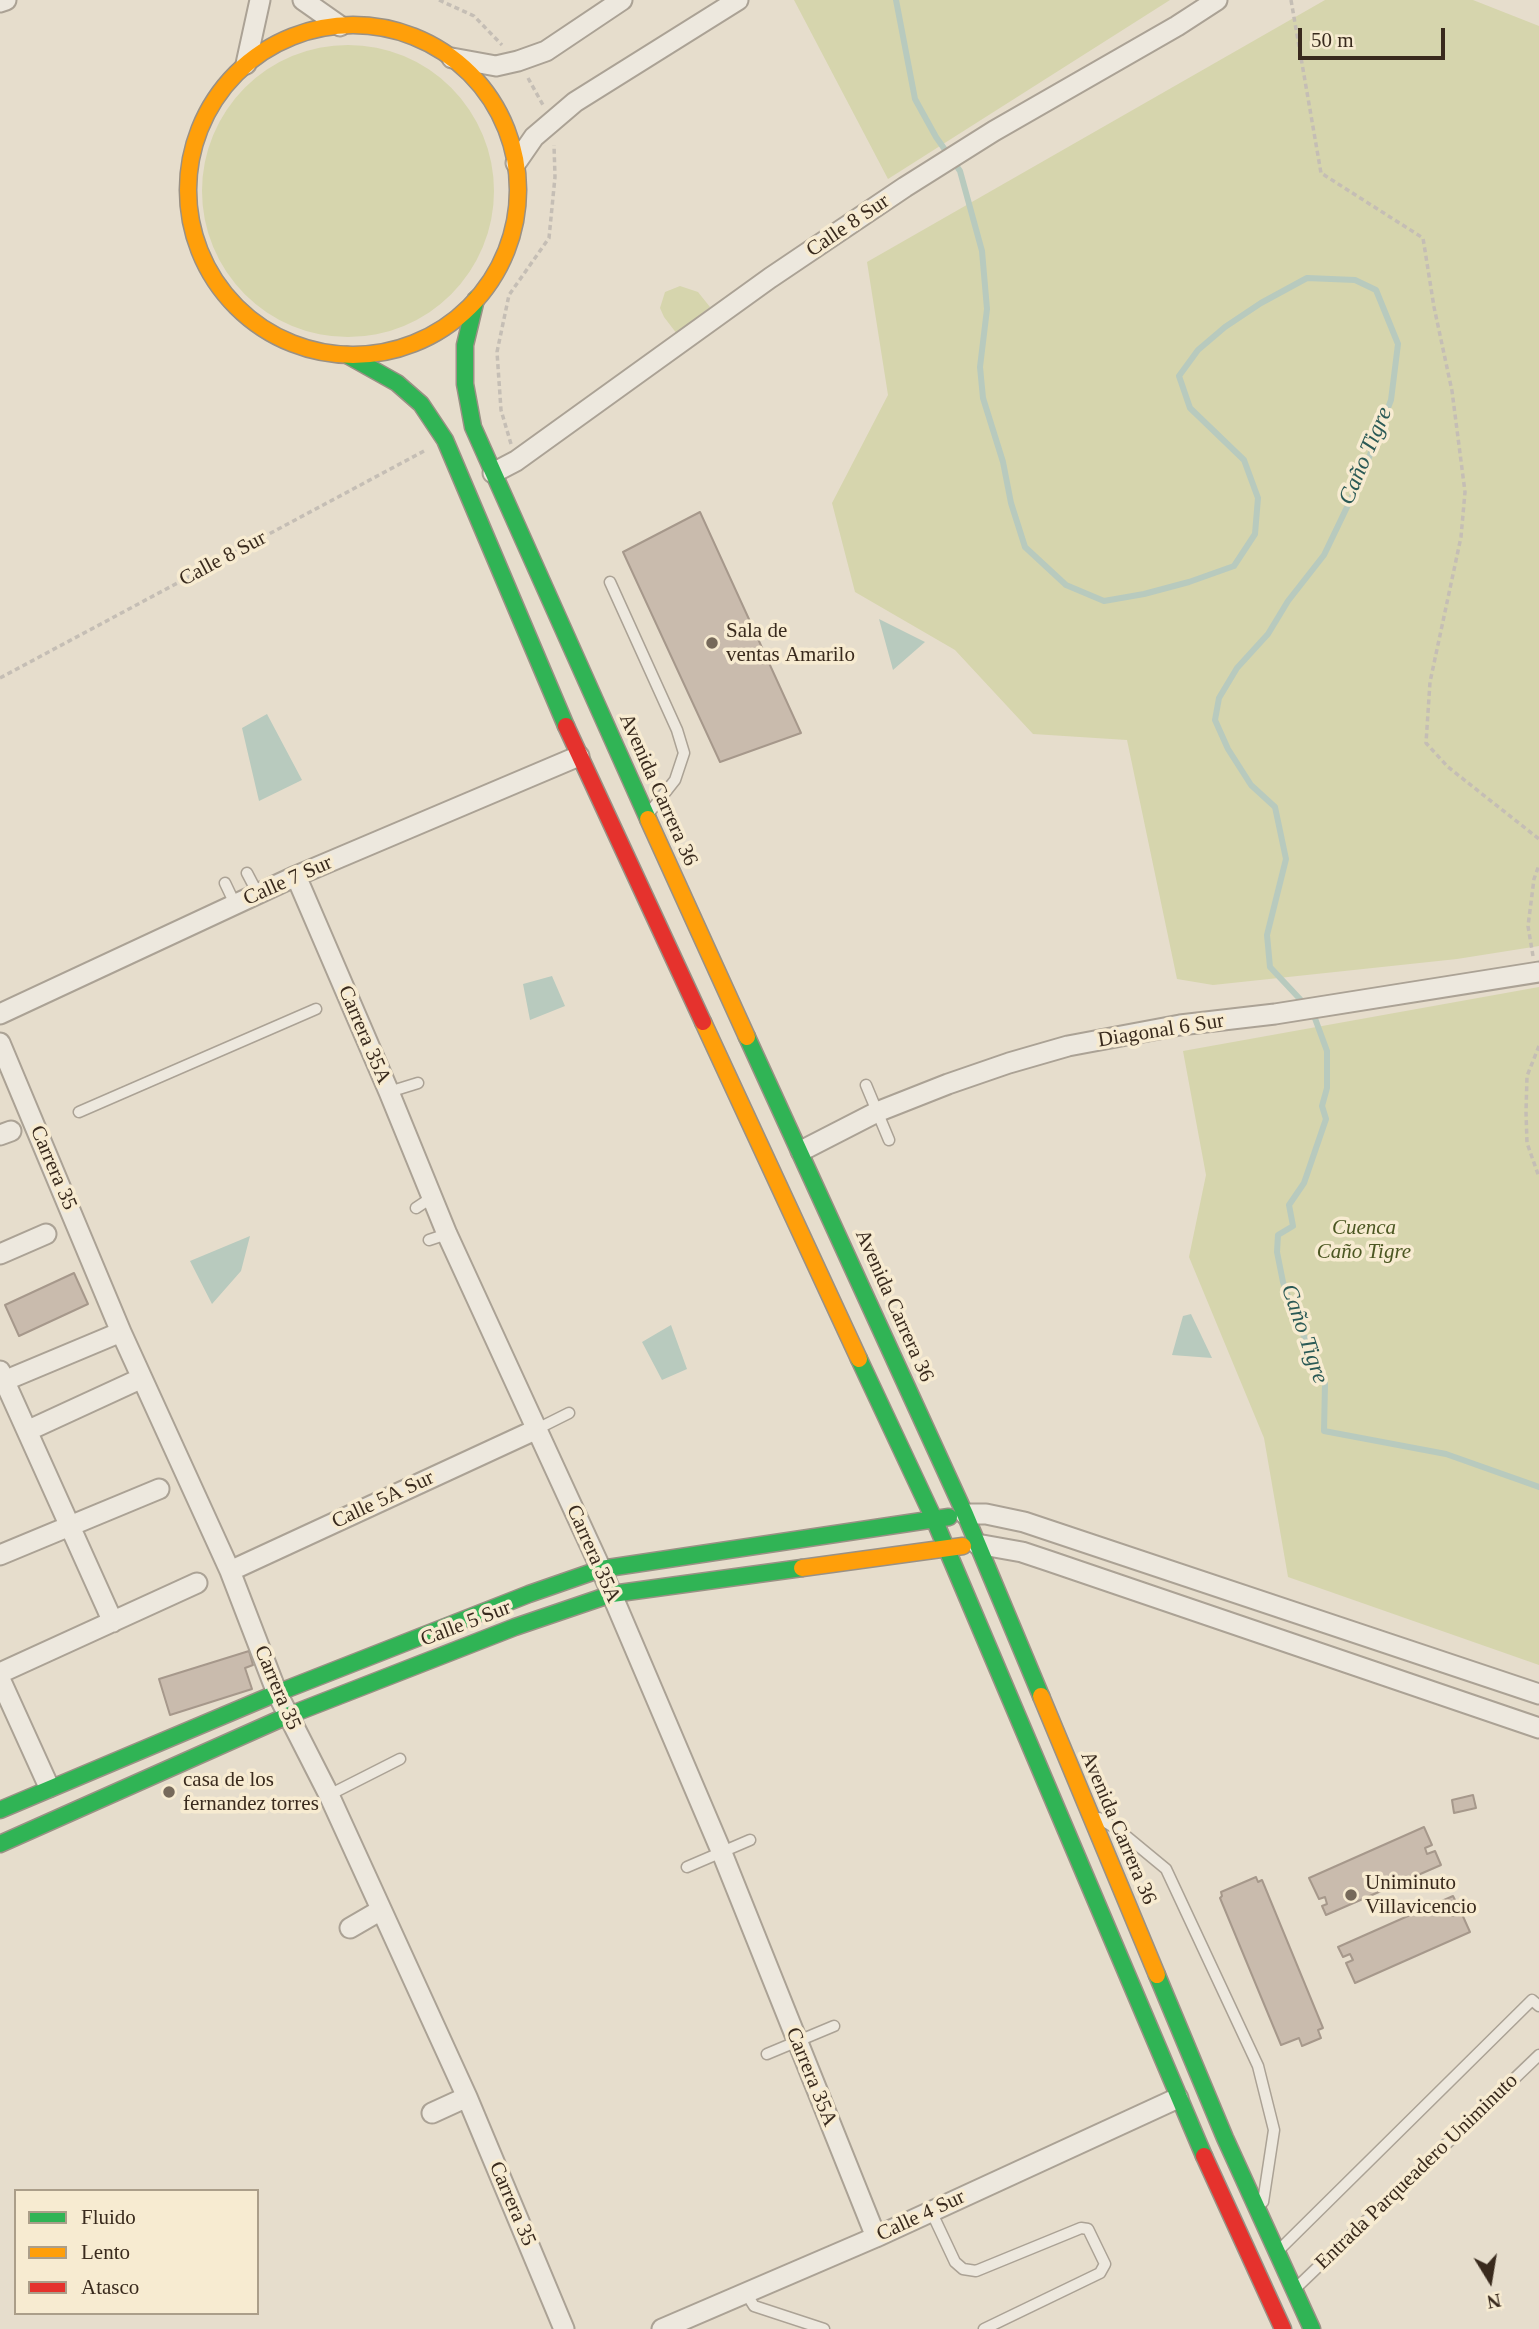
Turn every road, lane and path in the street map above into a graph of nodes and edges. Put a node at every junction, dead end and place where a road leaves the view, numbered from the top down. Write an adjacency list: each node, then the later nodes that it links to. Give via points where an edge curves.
1 (6, 0): 8 (street)
2 (260, 0): 11 (street)
3 (303, 0): 9 (street)
4 (622, 0): 10 (street, via 546,51 518,61 496,65)
5 (738, 0): 12 (street, via 575,102 534,138)
6 (1217, 0): 16 (street, Calle 8 Sur, via 905,187 516,461)
7 (1291, 0): 21 (path, via 1321,173 1423,238 1452,391 1465,492 1461,537 1430,682 1426,743 1448,767)
8 (0, 2)
9 (340, 26): 10 (main road, via 399,32); 11 (main road, via 306,32 274,45)
10 (452, 58): 12 (main road, via 478,82 498,111)
11 (246, 64): 14 (main road, via 218,93 199,128 188,166 187,206 196,244 213,280 239,311 271,334 308,349)
12 (516, 163): 13 (main road, via 513,231 505,255)
13 (476, 299): 14 (main road, via 450,323 418,341 383,352); 16 (main road, Avenida Carrera 36, via 465,345 465,384 473,427)
14 (347, 355): 15 (main road, via 397,383 421,404)
15 (446, 439): 18 (path, Calle 8 Sur); 19 (main road)
16 (493, 472): 20 (main road, Avenida Carrera 36)
17 (610, 582): 20 (lane, via 684,753 676,780)
18 (0, 678)
19 (579, 756): 24 (street, Calle 7 Sur); 51 (main road)
20 (646, 816): 39 (main road, Avenida Carrera 36)
21 (1539, 839)
22 (1539, 865): 28 (path, via 1528,926)
23 (247, 873): 26 (lane)
24 (296, 876): 26 (street, Calle 7 Sur); 35 (street, Carrera 35A)
25 (225, 883): 27 (lane)
26 (257, 894): 27 (street, Calle 7 Sur)
27 (235, 904): 30 (street, Calle 7 Sur)
28 (1537, 972): 37 (street, Diagonal 6 Sur, via 1069,1046 997,1067)
29 (316, 1009): 36 (lane)
30 (0, 1014)
31 (0, 1044): 43 (street, Carrera 35)
32 (1539, 1046): 40 (path, via 1527,1076 1526,1112 1527,1143)
33 (418, 1083): 35 (lane)
34 (866, 1085): 37 (lane)
35 (389, 1092): 47 (street, Carrera 35A, via 423,1203)
36 (79, 1112)
37 (877, 1112): 38 (lane); 39 (street, Diagonal 6 Sur)
38 (889, 1140)
39 (801, 1151): 50 (main road, Avenida Carrera 36)
40 (1539, 1177)
41 (46, 1234): 42 (street)
42 (0, 1254)
43 (121, 1332): 44 (street); 45 (street, Carrera 35)
44 (2, 1376): 48 (street)
45 (142, 1378): 48 (street); 57 (street, Carrera 35)
46 (569, 1413): 47 (lane)
47 (536, 1430): 56 (street, Carrera 35A); 57 (street, Calle 5A Sur)
48 (27, 1431): 52 (street)
49 (159, 1489): 52 (street)
50 (965, 1514): 51 (main road, Calle 5 Sur); 53 (main road, Avenida Carrera 36); 64 (street, via 1024,1522)
51 (934, 1519): 54 (main road); 56 (main road, Calle 5 Sur)
52 (68, 1527): 55 (street); 60 (street)
53 (977, 1544): 54 (main road, Calle 5 Sur); 66 (street, via 1049,1561); 71 (main road, Avenida Carrera 36)
54 (946, 1549): 59 (main road, Calle 5 Sur); 84 (main road)
55 (0, 1555)
56 (601, 1569): 59 (street, Carrera 35A); 63 (main road, Calle 5 Sur)
57 (230, 1571): 63 (street, Carrera 35)
58 (197, 1583): 60 (street)
59 (612, 1594): 65 (main road, Calle 5 Sur); 74 (street, Carrera 35A)
60 (113, 1622): 61 (street)
61 (0, 1673)
62 (0, 1679): 68 (street)
63 (277, 1693): 65 (street, Carrera 35); 68 (main road, Calle 5 Sur)
64 (1539, 1694)
65 (287, 1716): 69 (street, Carrera 35); 73 (main road, Calle 5 Sur)
66 (1539, 1728)
67 (400, 1759): 69 (lane)
68 (49, 1787): 70 (main road, Calle 5 Sur)
69 (329, 1795): 76 (street, Carrera 35)
70 (0, 1810)
71 (1089, 1812): 87 (main road, Avenida Carrera 36); 87 (lane, via 1166,1869 1258,2066 1274,2130)
72 (750, 1840): 74 (lane)
73 (0, 1844)
74 (722, 1853): 75 (lane); 80 (street, Carrera 35A)
75 (687, 1867)
76 (381, 1910): 77 (street); 83 (street, Carrera 35)
77 (350, 1928)
78 (1537, 2000): 89 (lane)
79 (834, 2026): 80 (lane)
80 (797, 2041): 81 (lane); 88 (street, Carrera 35A)
81 (767, 2054)
82 (1539, 2054): 90 (lane, Entrada Parqueadero Uniminuto)
83 (467, 2097): 85 (street); 93 (street, Carrera 35)
84 (1178, 2098): 86 (street, Calle 4 Sur); 96 (main road)
85 (432, 2113)
86 (931, 2211): 88 (street, Calle 4 Sur); 95 (lane, via 955,2262 963,2269 976,2271 1081,2228 1088,2229 1105,2264 1100,2273)
87 (1261, 2216): 89 (main road, Avenida Carrera 36)
88 (876, 2237): 91 (street, Calle 4 Sur)
89 (1278, 2251): 90 (main road, Avenida Carrera 36)
90 (1294, 2290): 97 (main road, Avenida Carrera 36)
91 (746, 2293): 92 (street, Calle 4 Sur); 94 (lane, via 754,2306)
92 (668, 2328)
93 (564, 2329)
94 (824, 2329)
95 (984, 2329)
96 (1283, 2329)
97 (1312, 2329)

